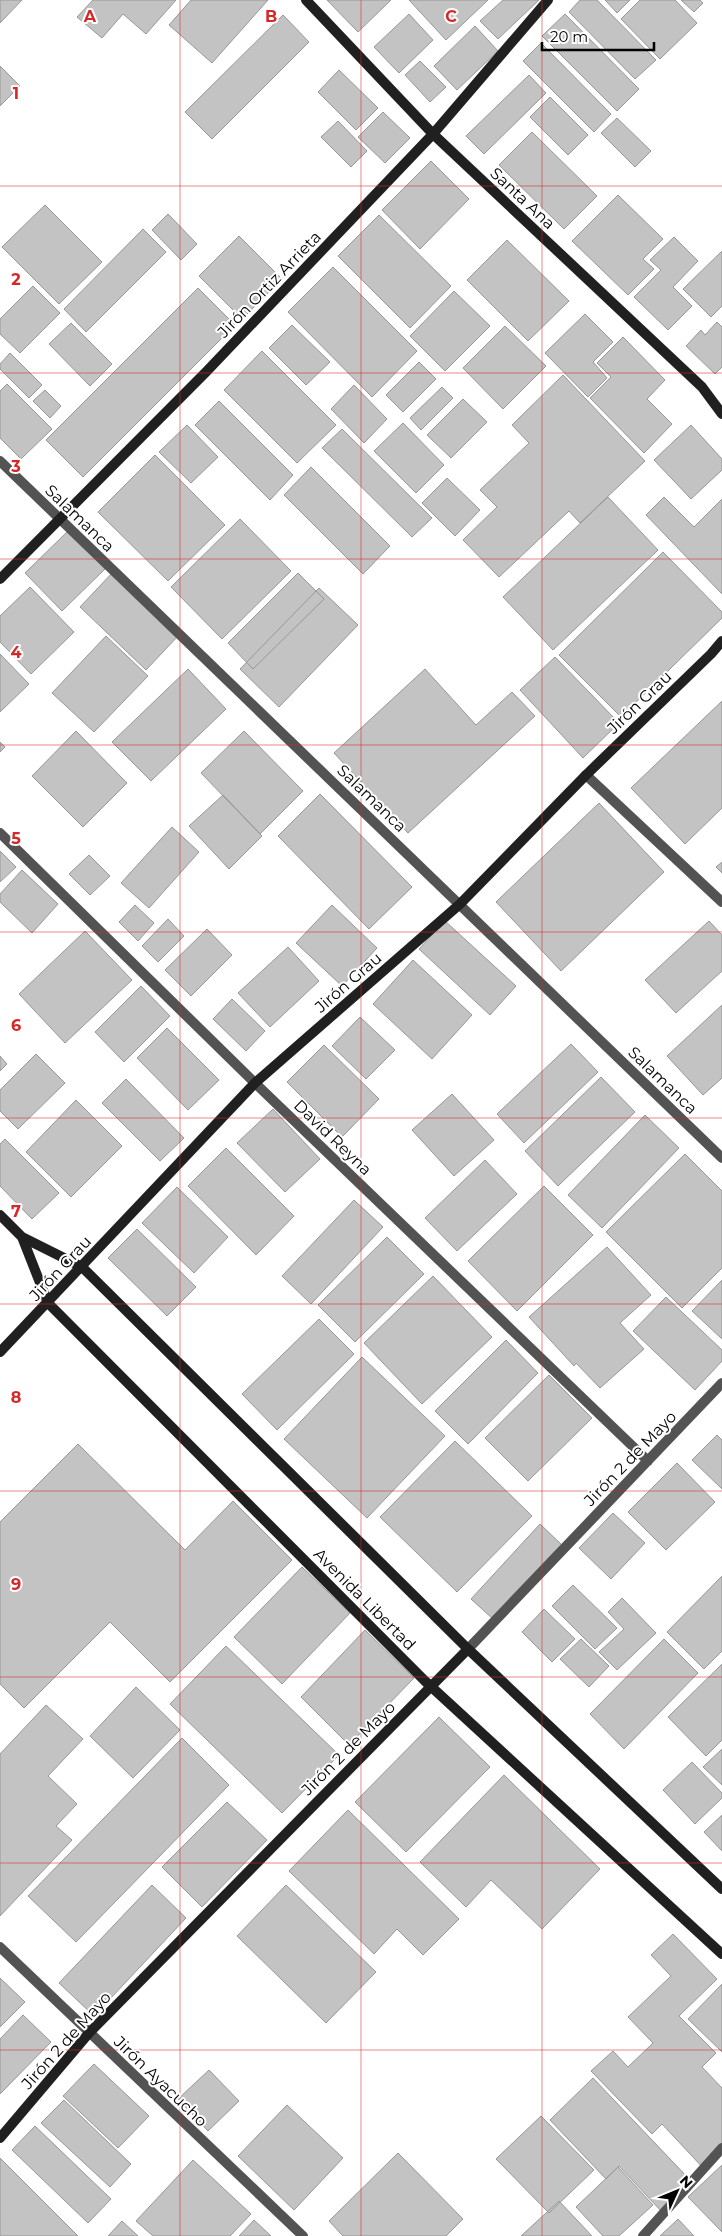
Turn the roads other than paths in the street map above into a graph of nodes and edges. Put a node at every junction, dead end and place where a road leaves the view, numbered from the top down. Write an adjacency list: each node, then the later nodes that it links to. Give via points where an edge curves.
1 (306, 0): 3 (main road, Santa Ana)
2 (548, 0): 3 (main road, Jirón Ortiz Arrieta)
3 (432, 134): 4 (main road, Santa Ana, via 702,387); 6 (main road, Jirón Ortiz Arrieta, via 206,372)
4 (722, 414)
5 (0, 461): 6 (street, Salamanca)
6 (58, 519): 7 (main road, Jirón Ortiz Arrieta); 12 (street, Salamanca)
7 (0, 579)
8 (722, 641): 9 (main road, Jirón Grau)
9 (586, 775): 11 (street); 12 (main road, Jirón Grau)
10 (0, 833): 13 (street, David Reyna)
11 (722, 902)
12 (460, 904): 13 (main road, Jirón Grau); 14 (street, Salamanca)
13 (255, 1082): 17 (main road, Jirón Grau); 21 (street, David Reyna)
14 (722, 1158)
15 (0, 1215): 16 (main road, Avenida Libertad)
16 (22, 1237): 17 (main road, Avenida Libertad); 18 (main road, Avenida Libertad)
17 (82, 1267): 18 (main road, Jirón Grau); 22 (main road, Avenida Libertad)
18 (48, 1303): 19 (main road, Jirón Grau); 23 (main road, Avenida Libertad)
19 (0, 1352)
20 (722, 1383): 21 (street, Jirón 2 de Mayo)
21 (648, 1461): 22 (street, Jirón 2 de Mayo)
22 (468, 1648): 23 (main road, Jirón 2 de Mayo); 24 (main road, Avenida Libertad)
23 (431, 1686): 26 (main road, Avenida Libertad); 27 (main road, Jirón 2 de Mayo)
24 (722, 1889)
25 (0, 1947): 27 (street, Jirón Ayacucho)
26 (722, 1954)
27 (89, 2033): 28 (main road, Jirón 2 de Mayo); 30 (street, Jirón Ayacucho)
28 (0, 2138)
29 (722, 2148): 31 (street)
30 (302, 2236)
31 (642, 2236)

